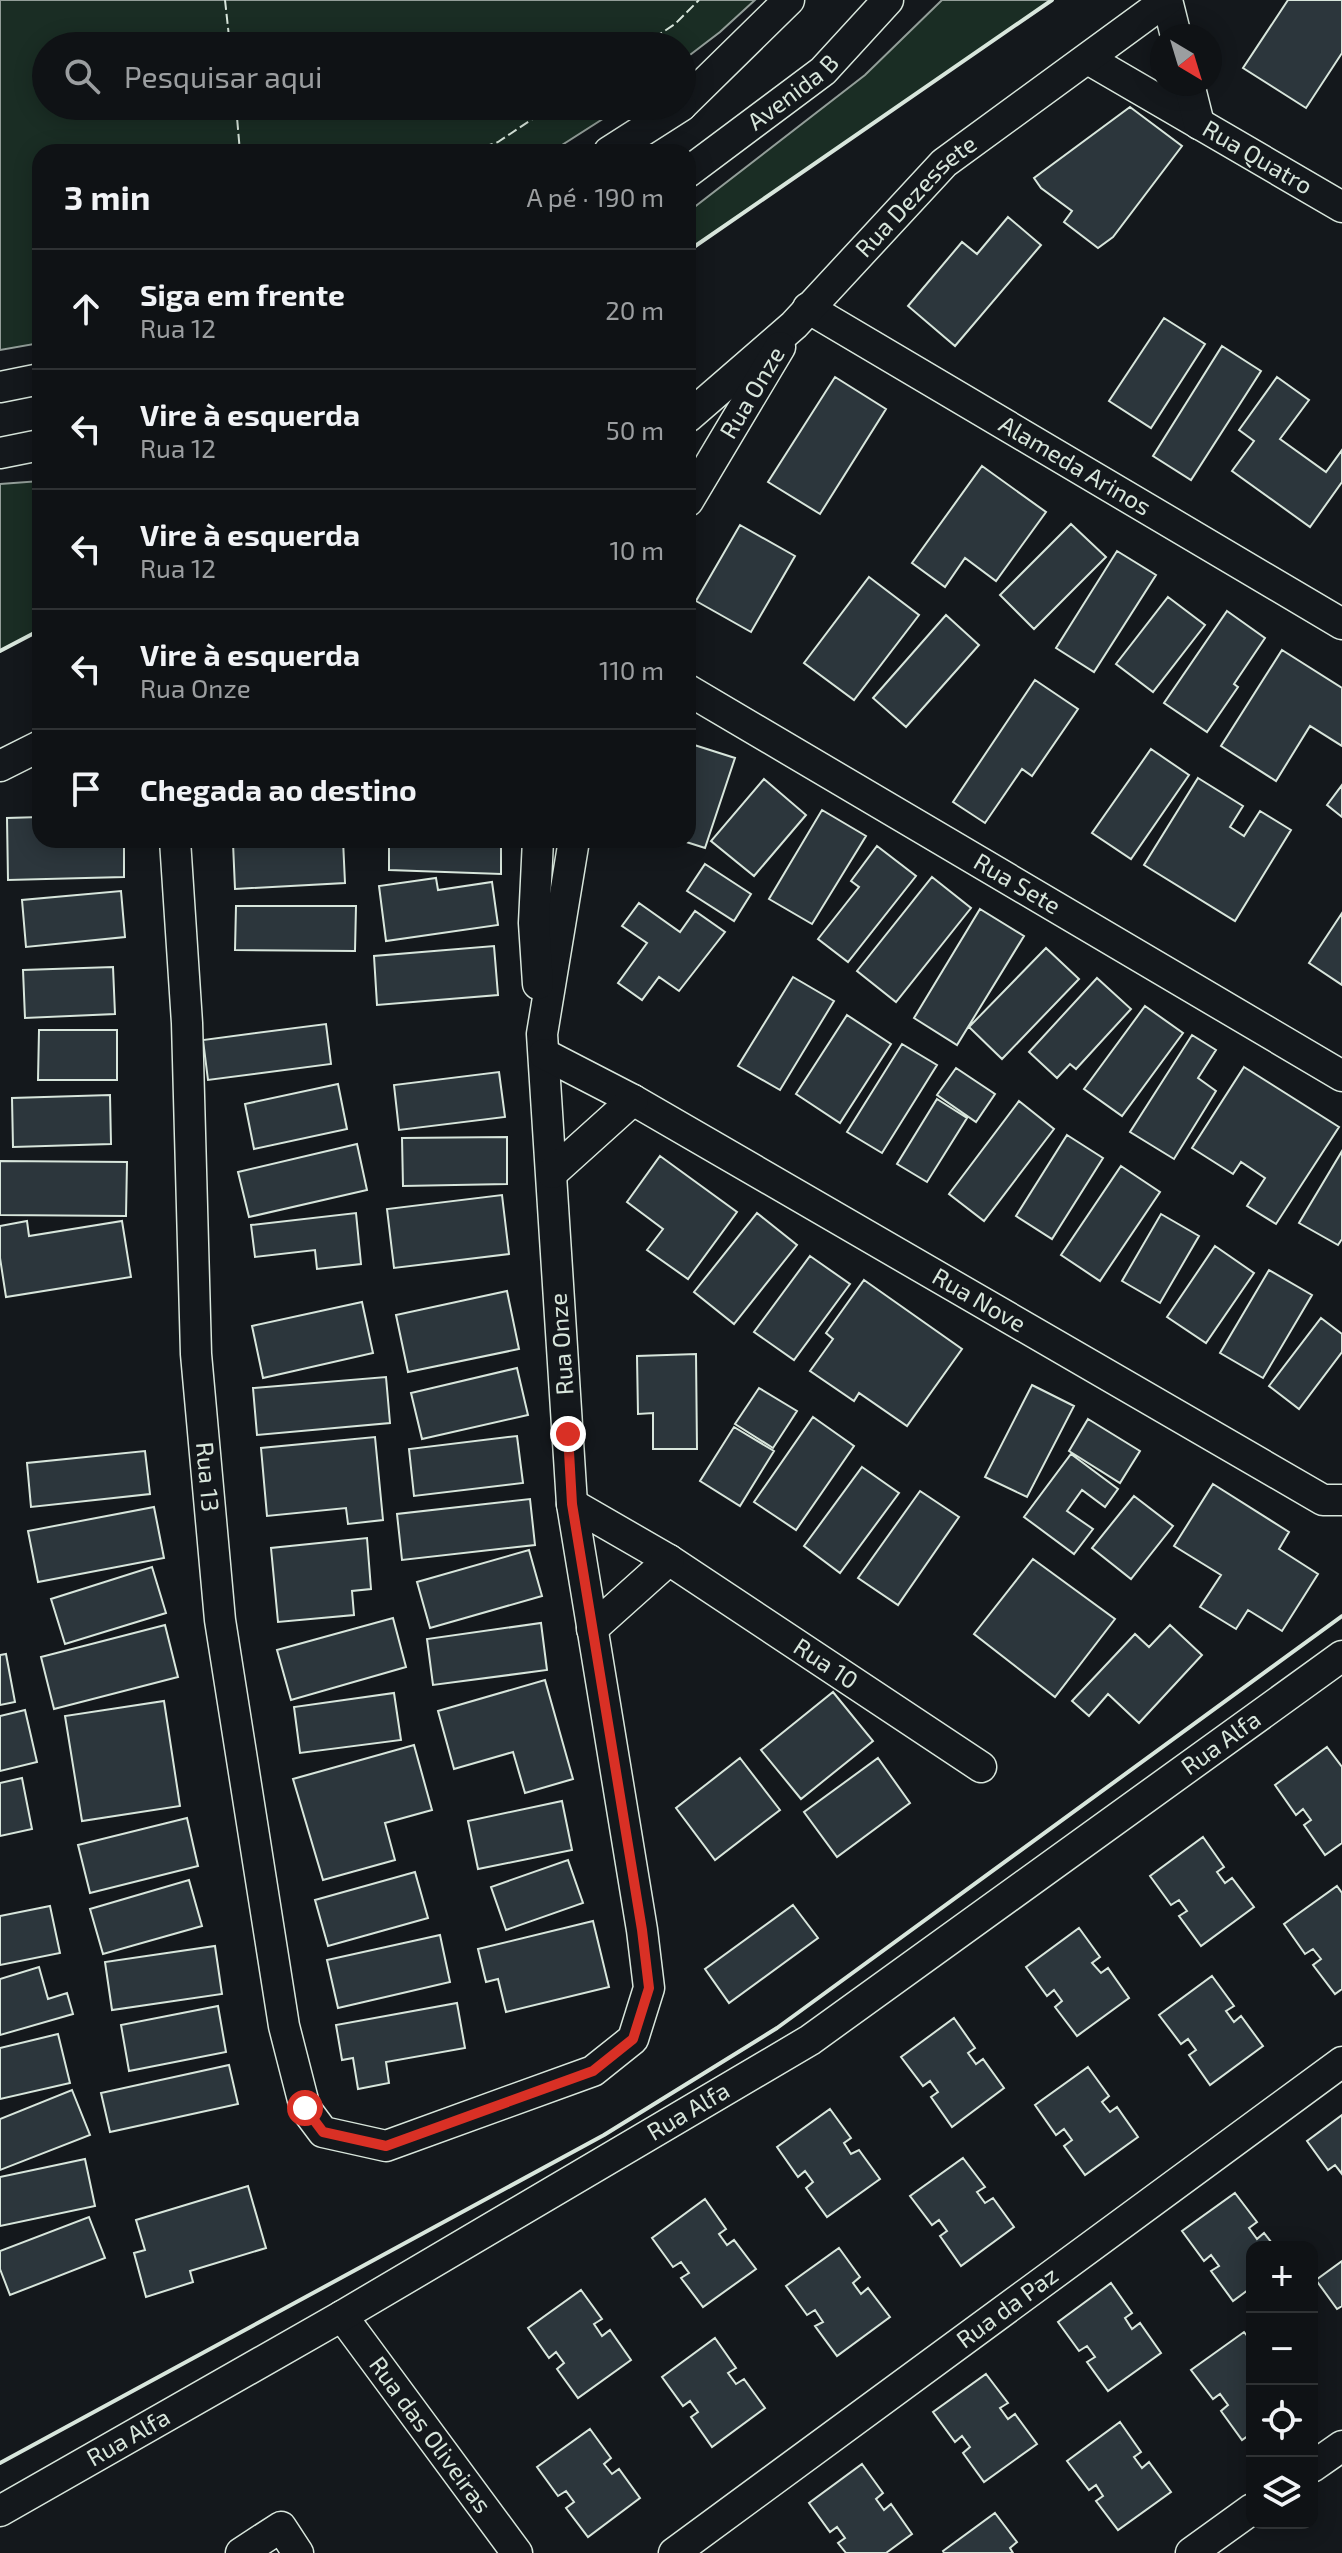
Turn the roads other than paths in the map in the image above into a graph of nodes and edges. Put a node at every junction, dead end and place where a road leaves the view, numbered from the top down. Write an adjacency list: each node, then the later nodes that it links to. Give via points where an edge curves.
1 (789, 0): 6 (street)
2 (888, 0): 11 (street, Avenida B, via 823,71)
3 (1167, 0): 4 (street); 5 (street, Rua Dezessete)
4 (1173, 24)
5 (1088, 59): 9 (street, Rua Quatro); 13 (street, Rua Dezessete, via 944,163)
6 (696, 90)
7 (1192, 96): 9 (street)
8 (658, 120): 10 (street)
9 (1199, 124): 12 (street, Rua Quatro)
10 (621, 144)
11 (696, 166)
12 (1342, 207)
13 (801, 316): 16 (street, Rua Dezessete); 19 (street, Rua Onze); 20 (street, Alameda Arinos)
14 (32, 381): 15 (street)
15 (0, 387)
16 (696, 410)
17 (32, 447): 18 (street)
18 (0, 453)
19 (696, 488)
20 (1342, 624)
21 (696, 695): 28 (street, Rua Sete)
22 (32, 750): 23 (street)
23 (0, 766)
24 (176, 848): 37 (street, Rua 13, via 187,1023 196,1354 220,1620 284,2026 305,2108 323,2132 386,2146 593,2071 633,2039)
25 (538, 848): 27 (street, via 534,923)
26 (573, 848): 27 (street, Rua Onze)
27 (543, 1044): 29 (street, Rua Nove); 30 (street, Rua Onze)
28 (1342, 1076)
29 (633, 1100): 30 (street); 31 (street, Rua Nove)
30 (552, 1173): 32 (street, Rua Onze)
31 (1333, 1500)
32 (572, 1504): 33 (street, Rua 10); 34 (street, Rua Onze)
33 (669, 1560): 34 (street); 36 (street, Rua 10)
34 (592, 1629): 37 (street, Rua Onze)
35 (1342, 1656): 39 (street, Rua Alfa, via 810,2040)
36 (981, 1767)
37 (649, 1988)
38 (1342, 2062): 47 (street, Rua da Paz)
39 (342, 2316): 42 (street, Rua Alfa); 46 (street, Rua das Oliveiras)
40 (1342, 2446): 41 (street)
41 (1318, 2463)
42 (0, 2511)
43 (1246, 2513): 48 (street)
44 (241, 2553): 45 (street, via 281,2527)
45 (298, 2553)
46 (517, 2553)
47 (674, 2553)
48 (1191, 2553)

